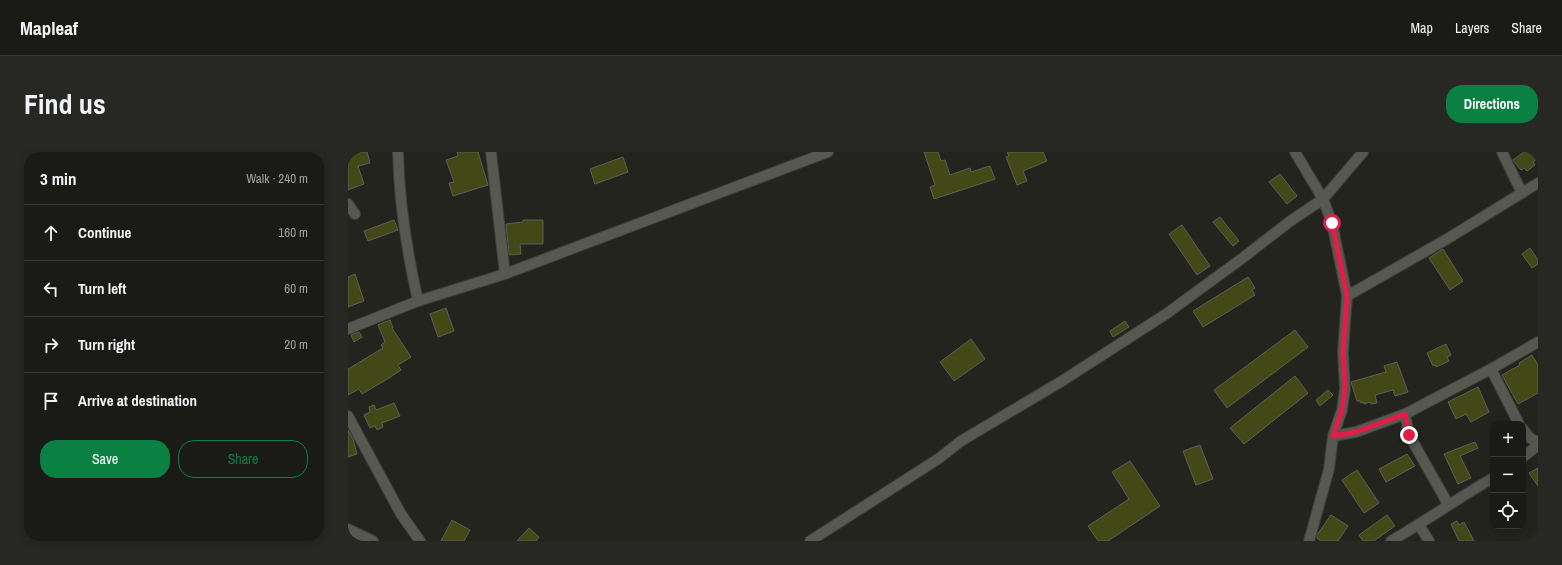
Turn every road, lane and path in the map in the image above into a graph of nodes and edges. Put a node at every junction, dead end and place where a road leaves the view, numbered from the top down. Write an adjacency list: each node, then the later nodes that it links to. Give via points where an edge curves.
1 (398, 152): 14 (street, via 398,184)
2 (491, 152): 12 (street)
3 (828, 152): 12 (street)
4 (1295, 152): 9 (street)
5 (1363, 152): 9 (street)
6 (1502, 152): 8 (street)
7 (1538, 182): 8 (street)
8 (1522, 193): 13 (street)
9 (1323, 199): 13 (street, via 1332,223); 31 (street, via 1166,314 961,442)
10 (348, 204): 11 (street)
11 (355, 214)
12 (505, 274): 14 (street)
13 (1347, 296): 22 (street, via 1343,352 1345,388 1342,410)
14 (418, 301): 15 (street)
15 (348, 329)
16 (1538, 342): 17 (street)
17 (1492, 369): 18 (street); 20 (street)
18 (1405, 414): 22 (street, via 1356,432); 26 (street, via 1409,435)
19 (348, 416): 30 (street, via 401,514)
20 (1518, 421)
21 (1526, 433): 23 (street)
22 (1333, 436): 32 (street, via 1329,469)
23 (1538, 444): 24 (street)
24 (1526, 454)
25 (1490, 480): 26 (street)
26 (1448, 504): 27 (street)
27 (1418, 525): 33 (street); 34 (street)
28 (348, 529): 29 (street)
29 (373, 541)
30 (420, 541)
31 (810, 541)
32 (1309, 541)
33 (1391, 541)
34 (1429, 541)

